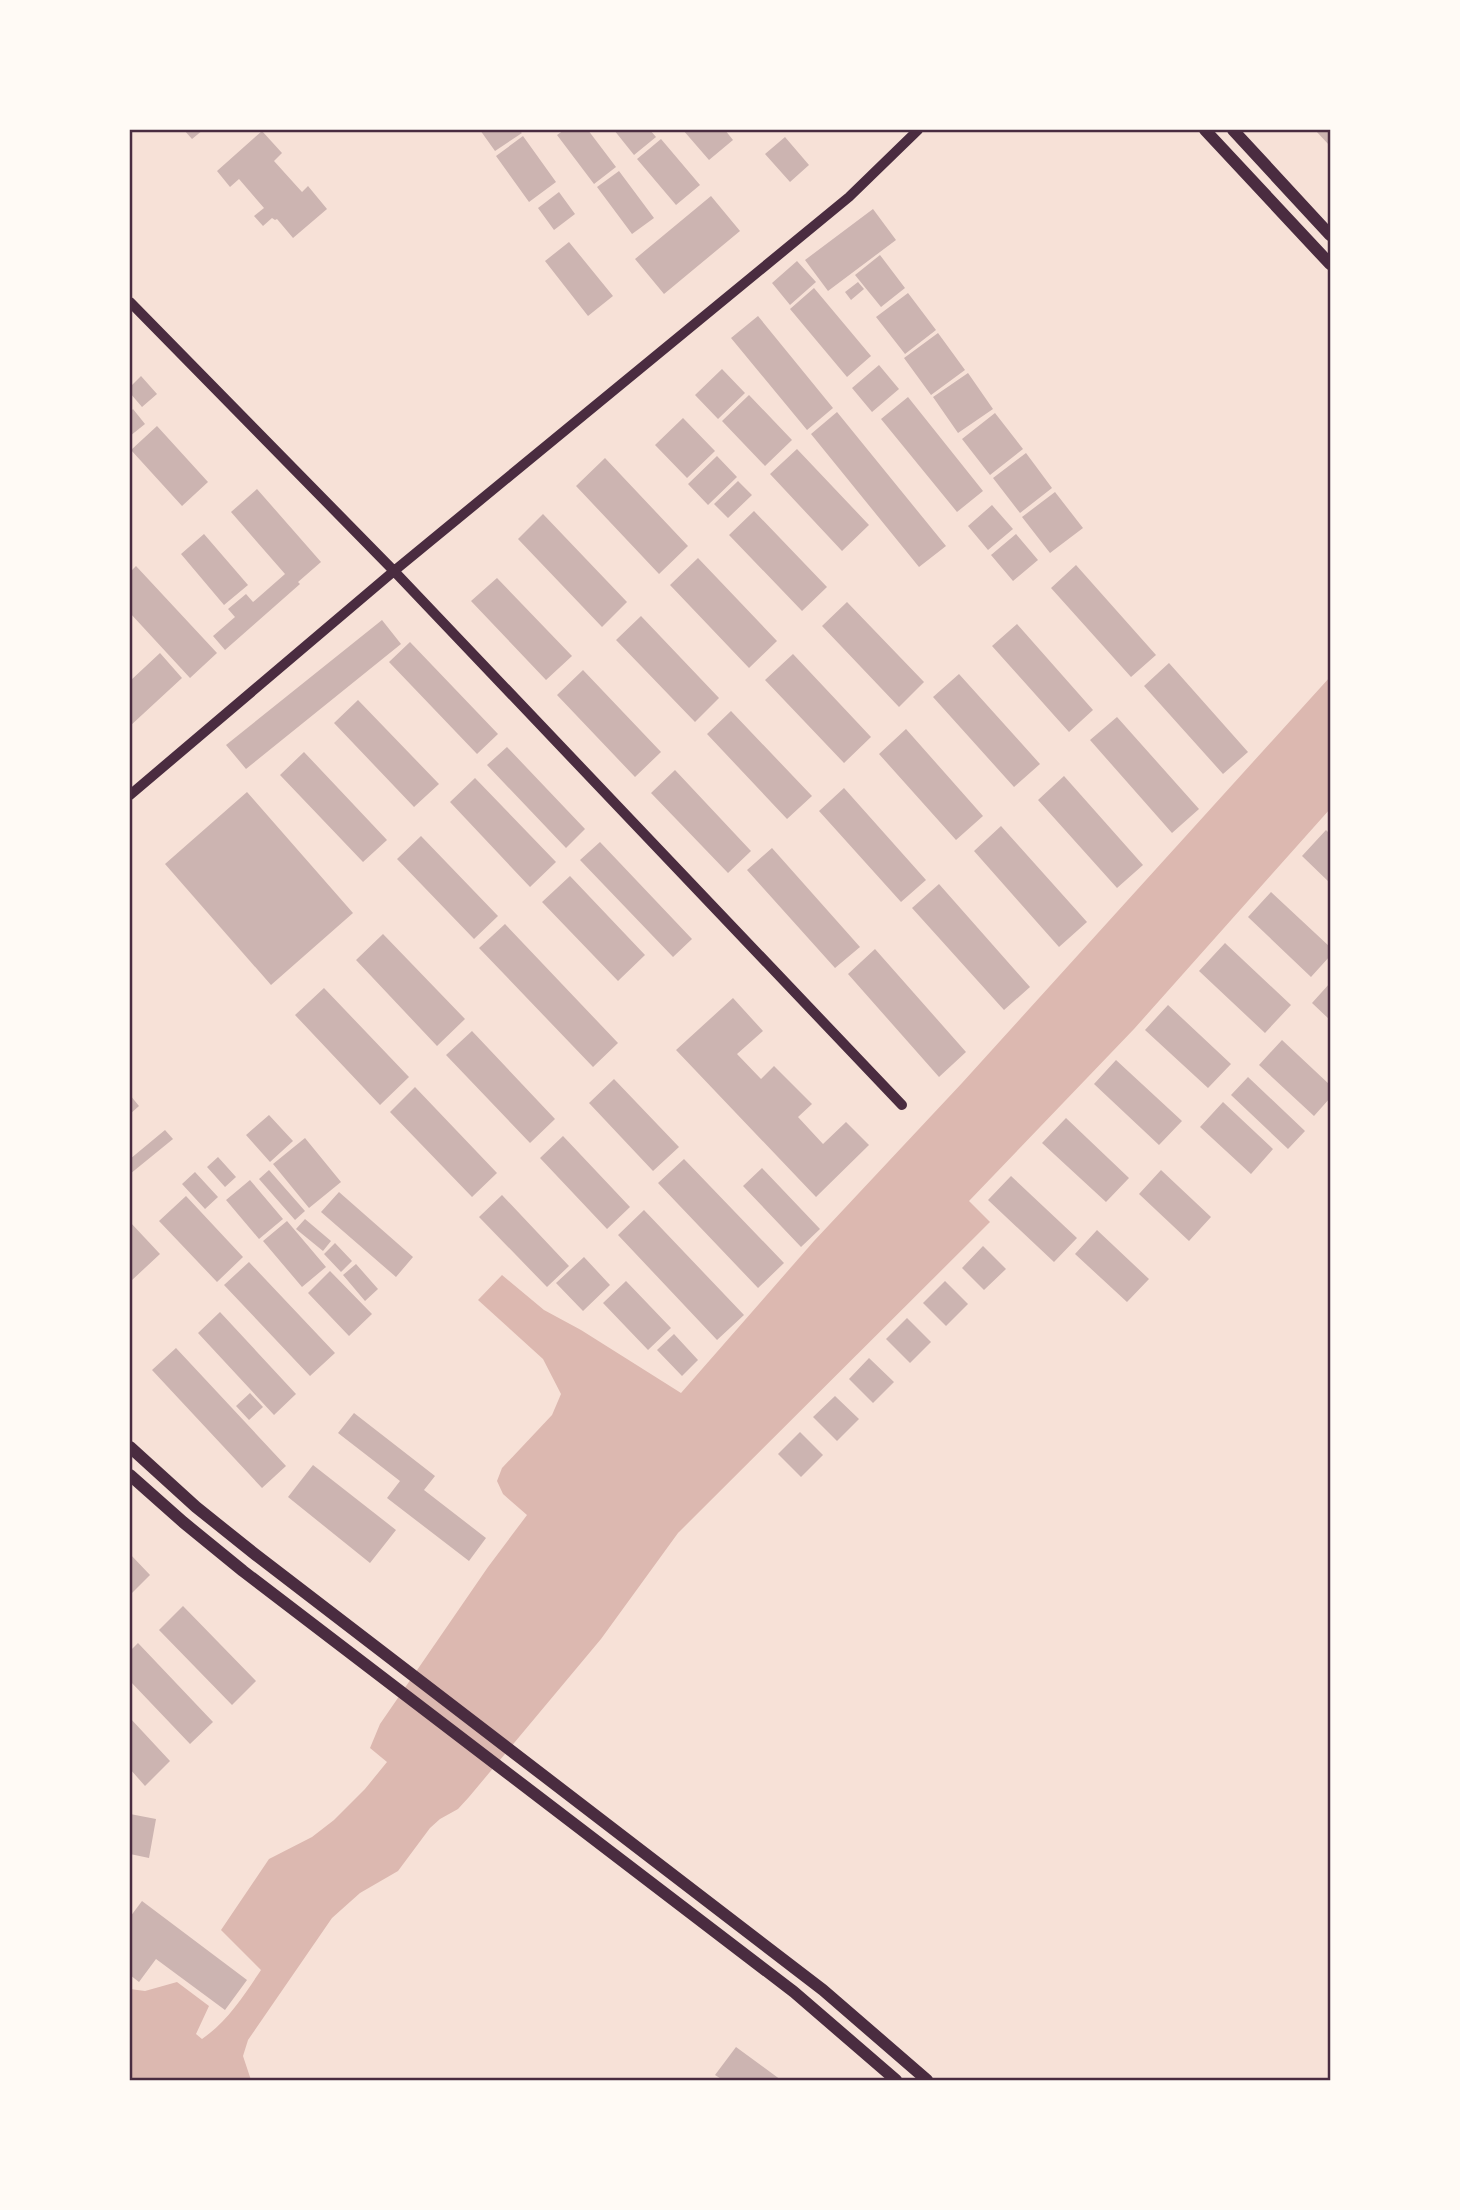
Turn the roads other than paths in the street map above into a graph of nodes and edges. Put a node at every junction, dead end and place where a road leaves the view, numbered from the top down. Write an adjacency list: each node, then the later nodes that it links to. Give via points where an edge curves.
1 (918, 130): 7 (street, via 849,197)
2 (1205, 130): 5 (main road)
3 (1233, 130): 4 (main road)
4 (1331, 235)
5 (1331, 264)
6 (130, 302): 7 (street)
7 (394, 571): 8 (street); 9 (street)
8 (130, 795)
9 (902, 1105)
10 (130, 1447): 13 (main road, via 196,1507 823,1990)
11 (130, 1475): 12 (main road, via 398,1690 794,1992)
12 (896, 2081)
13 (927, 2081)

